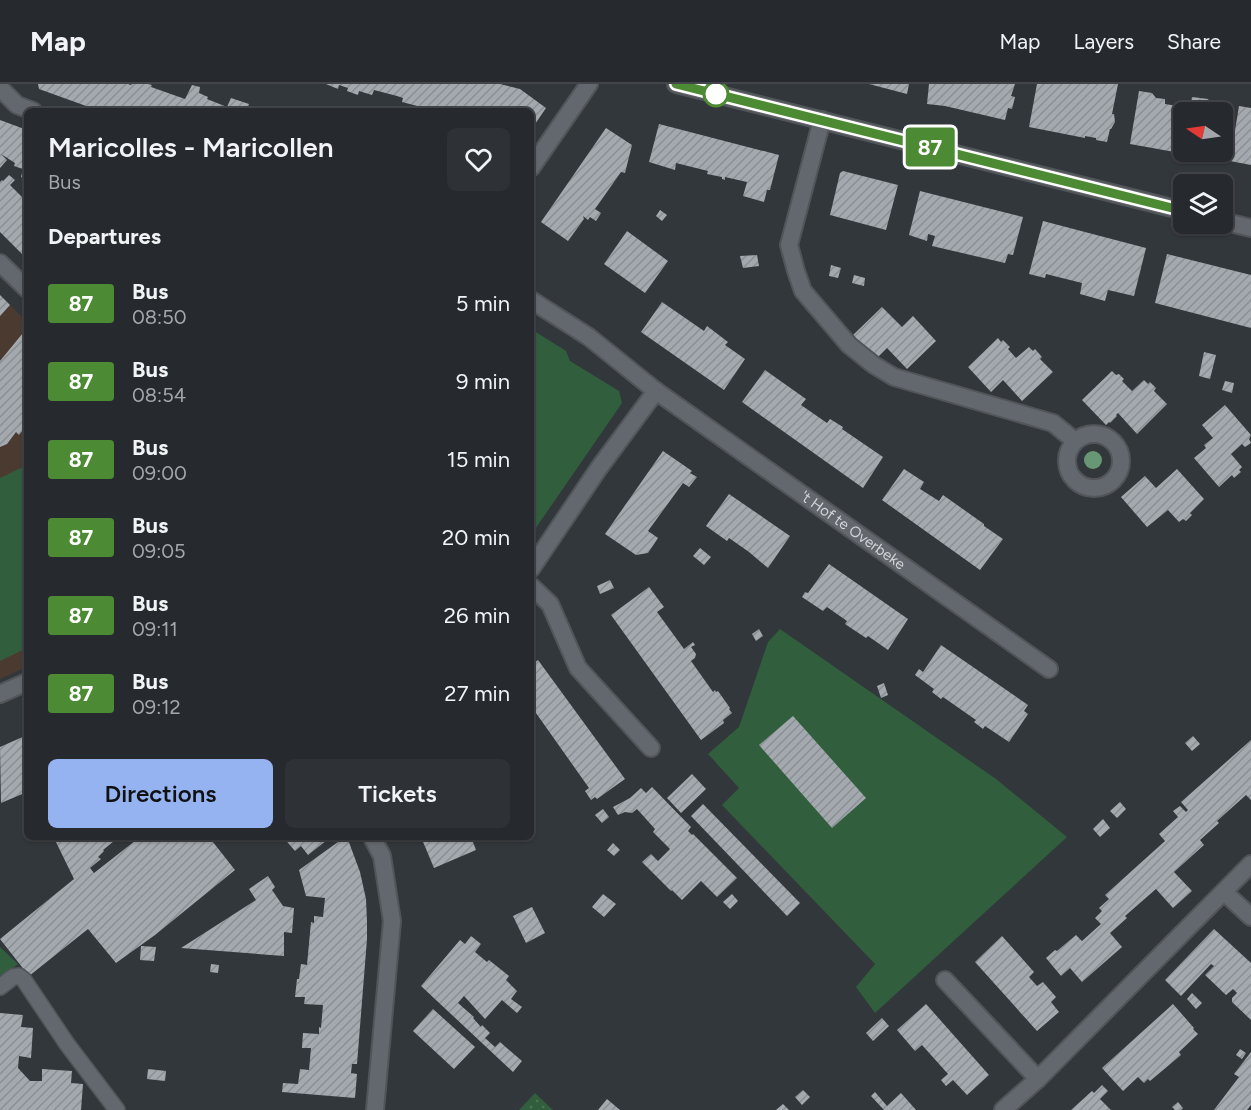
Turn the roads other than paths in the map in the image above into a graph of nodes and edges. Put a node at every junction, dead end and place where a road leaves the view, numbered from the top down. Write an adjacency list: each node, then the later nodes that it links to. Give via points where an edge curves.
1 (589, 84): 6 (street)
2 (676, 84): 5 (street)
3 (0, 88): 4 (street)
4 (25, 108)
5 (822, 120): 7 (street); 14 (street, via 789,245 803,291 849,345 894,377 1053,423)
6 (534, 164)
7 (1173, 208)
8 (1233, 224): 9 (street)
9 (1251, 228)
10 (0, 262): 11 (street)
11 (24, 286)
12 (534, 302): 13 (street, 't Hof te Overbeke, via 589,337)
13 (656, 391): 15 (street); 17 (street, 't Hof te Overbeke)
14 (1076, 441)
15 (534, 565)
16 (534, 589): 20 (street, via 550,604 578,668)
17 (1049, 669)
18 (24, 683): 19 (street)
19 (0, 694)
20 (651, 747)
21 (373, 840): 29 (street, via 381,856 392,921)
22 (1251, 864): 23 (street)
23 (1224, 892): 24 (street); 27 (street)
24 (1251, 917)
25 (945, 980): 27 (street)
26 (0, 987): 28 (lane, via 13,977 24,980)
27 (1038, 1079): 30 (street)
28 (117, 1110)
29 (375, 1110)
30 (1004, 1110)

